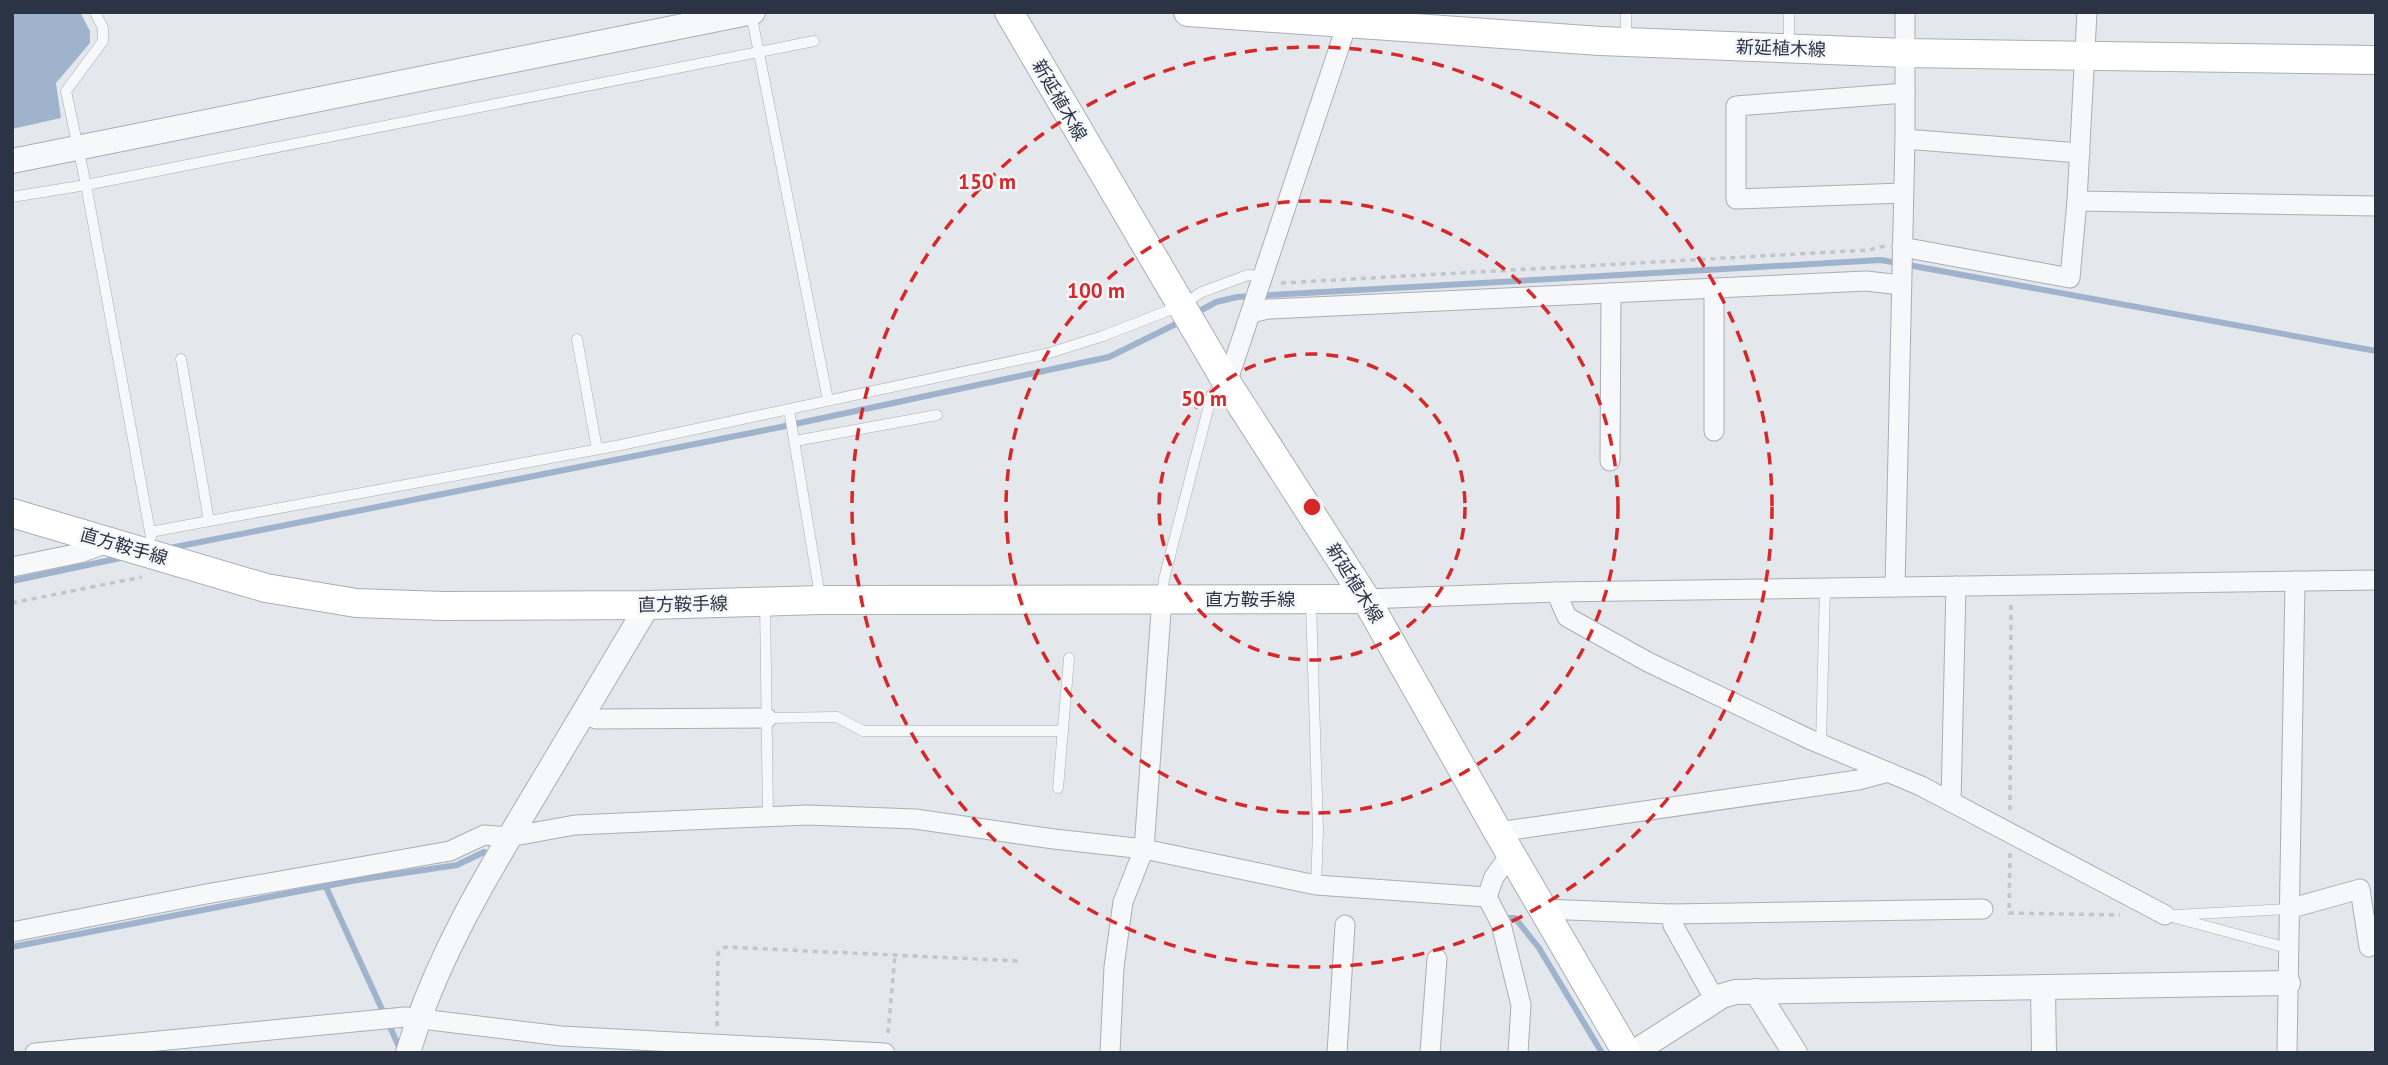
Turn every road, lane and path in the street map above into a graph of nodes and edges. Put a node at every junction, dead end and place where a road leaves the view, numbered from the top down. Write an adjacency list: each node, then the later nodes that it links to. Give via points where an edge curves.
1 (95, 12): 19 (lane, via 103,41 65,91)
2 (752, 12): 13 (lane); 19 (street)
3 (1009, 12): 32 (main road, 新延植木線)
4 (1188, 12): 9 (main road, 新延植木線)
5 (1626, 12): 11 (lane)
6 (1789, 12): 12 (lane)
7 (1905, 12): 14 (street)
8 (2087, 12): 15 (street)
9 (1349, 18): 11 (main road, 新延植木線); 28 (street)
10 (814, 41): 13 (lane)
11 (1626, 42): 12 (main road, 新延植木線)
12 (1789, 49): 14 (main road, 新延植木線)
13 (760, 53): 22 (lane); 37 (lane)
14 (1905, 53): 15 (main road, 新延植木線); 17 (street)
15 (2085, 55): 16 (main road, 新延植木線); 20 (street)
16 (2376, 60)
17 (1905, 93): 18 (street); 23 (street, via 1736,106 1736,199)
18 (1905, 139): 20 (street); 23 (street)
19 (77, 148): 21 (street); 22 (lane)
20 (2080, 153): 25 (street)
21 (12, 161)
22 (86, 186): 24 (lane); 47 (lane)
23 (1903, 193): 27 (street)
24 (12, 197)
25 (2077, 201): 26 (street); 27 (street, via 2070,278)
26 (2376, 206)
27 (1902, 247): 28 (path, via 1277,283); 29 (street)
28 (1264, 276): 32 (lane, via 1248,275 1202,292); 33 (street)
29 (1900, 285): 30 (street, via 1866,281); 53 (street)
30 (1714, 289): 31 (street); 40 (street)
31 (1612, 293): 33 (street); 43 (street)
32 (1180, 306): 36 (main road, 新延植木線); 37 (lane, via 1046,354)
33 (1251, 313): 36 (street)
34 (577, 339): 42 (lane)
35 (181, 359): 45 (lane)
36 (1227, 383): 56 (lane, via 1212,394); 58 (main road, 新延植木線)
37 (828, 400): 38 (lane)
38 (789, 410): 41 (lane); 42 (lane)
39 (937, 415): 41 (lane)
40 (1714, 431)
41 (795, 441): 59 (lane)
42 (597, 449): 45 (lane)
43 (1610, 461)
44 (12, 513): 46 (main road, 直方鞍手線)
45 (209, 521): 47 (lane)
46 (110, 542): 47 (main road, 直方鞍手線); 48 (street, via 80,554)
47 (152, 543): 61 (path, via 151,575); 62 (main road, 直方鞍手線, via 266,587 356,603)
48 (12, 567)
49 (2376, 580): 50 (street)
50 (2295, 581): 51 (street); 80 (street)
51 (2011, 585): 52 (street); 72 (path)
52 (1956, 586): 53 (street); 70 (street)
53 (1895, 587): 54 (street)
54 (1825, 588): 55 (street); 67 (lane)
55 (1556, 592): 58 (street); 67 (street, via 1567,617 1648,662)
56 (1162, 598): 57 (main road, 直方鞍手線); 59 (main road, 直方鞍手線); 75 (street)
57 (1311, 599): 58 (main road, 直方鞍手線); 76 (lane, via 1318,831)
58 (1366, 599): 74 (main road, 新延植木線)
59 (820, 600): 60 (main road, 直方鞍手線)
60 (765, 602): 62 (main road, 直方鞍手線); 65 (lane)
61 (12, 603)
62 (648, 605): 64 (street)
63 (1069, 658): 66 (lane)
64 (583, 714): 65 (street, via 596,719); 73 (street)
65 (767, 718): 66 (lane, via 838,717 863,731); 71 (lane)
66 (1063, 731): 69 (lane)
67 (1821, 745): 68 (street)
68 (1888, 772): 70 (street); 74 (street)
69 (1058, 788)
70 (1951, 802): 72 (street)
71 (768, 817): 73 (street, via 575,825); 75 (street, via 915,819)
72 (2010, 833): 82 (path, via 2009,914); 83 (street)
73 (509, 837): 85 (street, via 484,835 450,852); 95 (street, via 447,949)
74 (1504, 843): 77 (street); 78 (main road, 新延植木線)
75 (1144, 849): 76 (street); 100 (street, via 1123,902)
76 (1315, 884): 77 (street)
77 (1487, 897): 103 (street, via 1501,924 1521,1004)
78 (1542, 909): 81 (street); 104 (main road, 新延植木線)
79 (1983, 909): 81 (street)
80 (2288, 909): 83 (lane); 86 (street, via 2360,889); 87 (street)
81 (1671, 914): 94 (street)
82 (2122, 915)
83 (2165, 915): 87 (lane)
84 (1345, 925): 101 (street)
85 (12, 932)
86 (2369, 947)
87 (2287, 948): 91 (street)
88 (895, 955): 90 (path); 96 (path, via 725,947 718,953); 97 (path)
89 (1437, 958): 102 (street)
90 (1017, 961)
91 (2288, 983): 92 (street); 108 (street)
92 (2043, 988): 93 (street); 107 (street)
93 (1756, 991): 94 (street, via 1735,992); 106 (street)
94 (1715, 1000): 105 (street)
95 (417, 1019): 96 (street, via 561,1036); 98 (street); 99 (street)
96 (716, 1044): 97 (street)
97 (886, 1047)
98 (35, 1053)
99 (408, 1053)
100 (1110, 1053)
101 (1337, 1053)
102 (1430, 1053)
103 (1518, 1053)
104 (1627, 1053)
105 (1633, 1053)
106 (1795, 1053)
107 (2044, 1053)
108 (2287, 1053)

